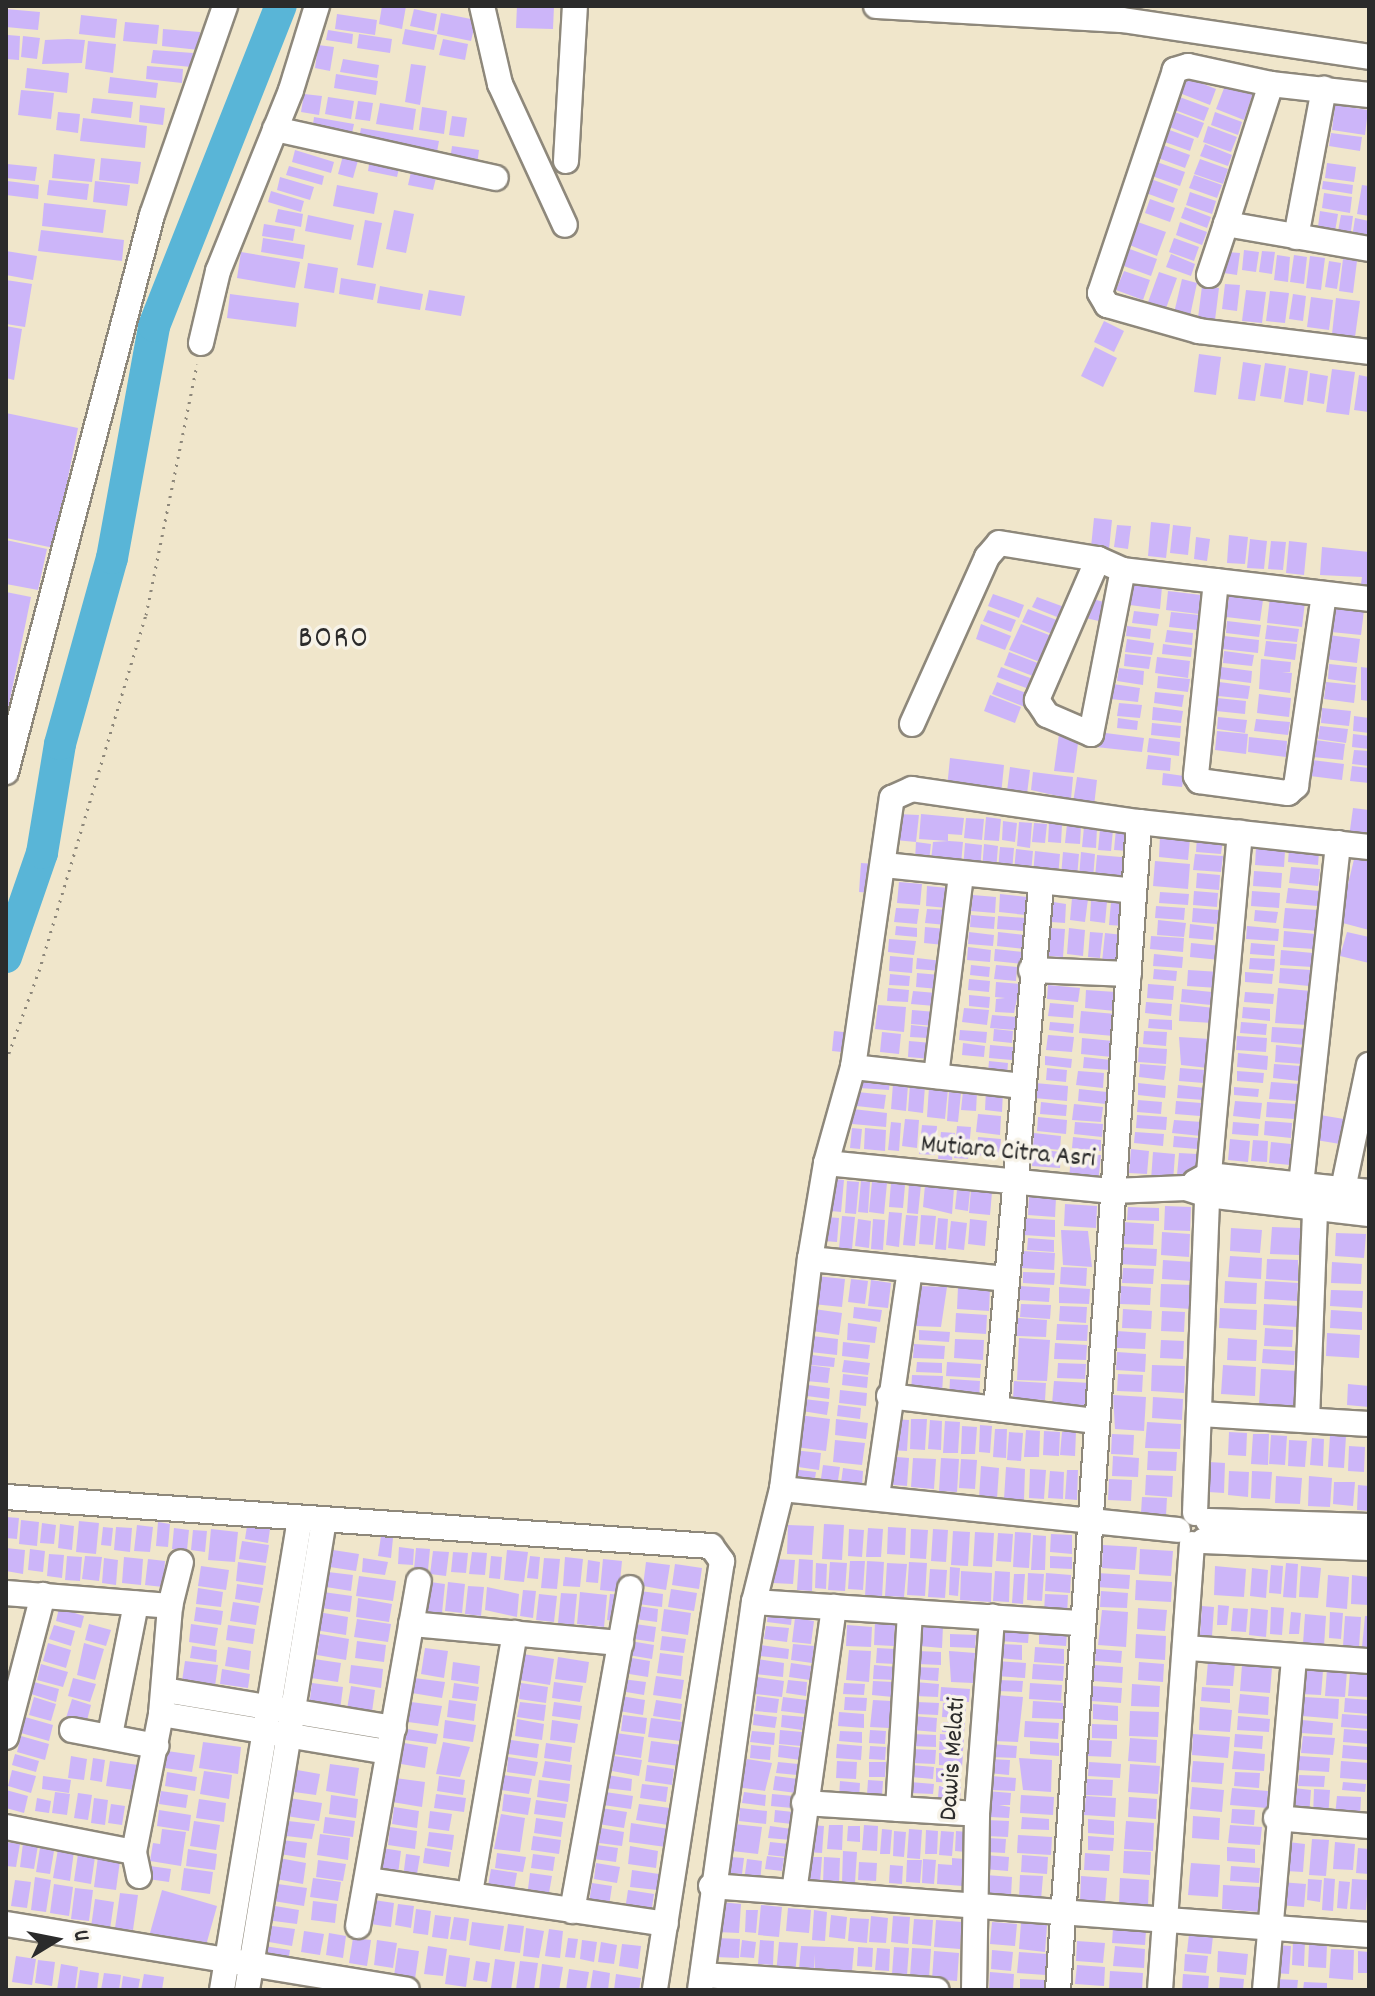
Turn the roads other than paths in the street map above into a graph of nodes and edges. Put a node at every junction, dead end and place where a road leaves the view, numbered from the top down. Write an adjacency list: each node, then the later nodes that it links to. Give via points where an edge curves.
1 (225, 6): 26 (street, via 152,215)
2 (317, 6): 10 (street)
3 (482, 6): 14 (street, via 500,84)
4 (575, 6): 11 (street)
5 (876, 6): 6 (street, via 1122,20)
6 (1369, 57)
7 (1271, 84): 8 (street); 13 (street); 19 (street, via 1188,66 1175,70 1100,293 1107,305 1199,331)
8 (1324, 89): 9 (street); 15 (street)
9 (1369, 95)
10 (275, 129): 12 (street); 18 (street, via 218,271)
11 (566, 161)
12 (496, 178)
13 (1226, 224): 15 (street); 17 (street)
14 (565, 225)
15 (1296, 237): 16 (street)
16 (1369, 249)
17 (1209, 275)
18 (201, 343)
19 (1367, 344)
20 (1098, 559): 21 (street); 21 (street, via 1037,700 1047,715 1091,734); 25 (street, via 1010,543 993,547)
21 (1123, 570): 22 (street)
22 (1216, 581): 23 (street); 23 (street, via 1196,776 1199,781 1288,793 1296,786)
23 (1324, 594): 24 (street)
24 (1369, 599)
25 (912, 724)
26 (6, 772)
27 (1139, 822): 28 (street); 31 (street, via 904,790 889,804); 34 (street)
28 (1240, 832): 29 (street); 44 (street)
29 (1338, 843): 30 (street); 43 (street)
30 (1369, 847)
31 (884, 865): 32 (street); 38 (street)
32 (961, 876): 33 (street); 39 (street)
33 (1041, 885): 34 (street); 35 (street)
34 (1134, 891): 36 (street)
35 (1031, 970): 36 (street); 40 (street)
36 (1129, 974): 46 (street)
37 (1369, 1065): 45 (street)
38 (853, 1067): 39 (street); 41 (street)
39 (936, 1076): 40 (street)
40 (1022, 1086): 42 (street)
41 (826, 1163): 42 (street, Mutiara Citra Asri); 50 (street)
42 (1014, 1183): 46 (street, Mutiara Citra Asri); 52 (street)
43 (1301, 1185): 44 (street, Mutiara Citra Asri); 45 (street, Mutiara Citra Asri)
44 (1200, 1186): 46 (street, Mutiara Citra Asri); 48 (street, Mutiara Citra Asri); 55 (street)
45 (1343, 1189): 47 (street, Mutiara Citra Asri)
46 (1113, 1191): 57 (street)
47 (1369, 1192)
48 (1315, 1210): 49 (street, Mutiara Citra Asri); 56 (street)
49 (1369, 1214)
50 (810, 1259): 51 (street); 59 (street)
51 (910, 1269): 52 (street); 53 (street)
52 (1006, 1279): 54 (street)
53 (889, 1396): 54 (street); 60 (street)
54 (996, 1409): 57 (street)
55 (1200, 1414): 56 (street); 66 (street)
56 (1307, 1420): 58 (street)
57 (1097, 1421): 62 (street)
58 (1369, 1424)
59 (782, 1489): 60 (street); 73 (street)
60 (877, 1496): 62 (street)
61 (6, 1497): 63 (street)
62 (1089, 1518): 66 (street); 79 (street)
63 (300, 1520): 64 (street); 87 (street)
64 (324, 1521): 87 (street); 110 (street, via 711,1546 718,1552 722,1561)
65 (1369, 1526): 66 (street)
66 (1195, 1530): 67 (street); 83 (street)
67 (1369, 1548)
68 (181, 1562): 75 (street)
69 (419, 1581): 80 (street)
70 (630, 1588): 82 (street)
71 (6, 1593): 72 (street)
72 (43, 1595): 74 (street); 90 (street)
73 (754, 1602): 76 (street); 102 (street)
74 (136, 1604): 75 (street); 89 (street)
75 (170, 1606): 86 (street)
76 (834, 1607): 77 (street); 93 (street)
77 (910, 1612): 78 (street); 94 (street)
78 (992, 1617): 79 (street); 95 (street, Dawis Melati)
79 (1082, 1623): 106 (street)
80 (411, 1624): 81 (street); 91 (street)
81 (515, 1633): 82 (street); 104 (street)
82 (621, 1643): 107 (street)
83 (1187, 1648): 84 (street); 108 (street)
84 (1294, 1656): 85 (street); 96 (street)
85 (1369, 1661)
86 (163, 1702): 87 (street); 92 (street)
87 (279, 1722): 91 (street); 114 (street)
88 (72, 1730): 89 (street)
89 (110, 1735): 92 (street)
90 (6, 1737)
91 (391, 1740): 101 (street)
92 (156, 1746): 99 (street)
93 (804, 1803): 94 (street); 103 (street)
94 (898, 1809): 95 (street)
95 (977, 1814): 105 (street, Dawis Melati)
96 (1276, 1818): 97 (street); 111 (street)
97 (1369, 1826)
98 (6, 1827): 99 (street)
99 (134, 1852): 100 (street)
100 (139, 1876)
101 (369, 1880): 104 (street); 112 (street)
102 (711, 1886): 103 (street); 115 (street)
103 (794, 1892): 105 (street)
104 (470, 1893): 107 (street)
105 (974, 1905): 106 (street); 122 (street, Dawis Melati)
106 (1061, 1910): 108 (street); 123 (street)
107 (572, 1911): 110 (street)
108 (1166, 1918): 111 (street); 124 (street)
109 (6, 1924): 114 (street)
110 (666, 1924): 120 (street)
111 (1271, 1925): 113 (street); 125 (street)
112 (358, 1926)
113 (1369, 1935)
114 (239, 1961): 117 (street); 118 (street); 119 (street)
115 (702, 1982): 116 (street)
116 (890, 1988): 121 (street)
117 (222, 1990)
118 (247, 1990)
119 (407, 1990)
120 (655, 1990)
121 (937, 1990)
122 (974, 1990)
123 (1058, 1990)
124 (1160, 1990)
125 (1265, 1990)

